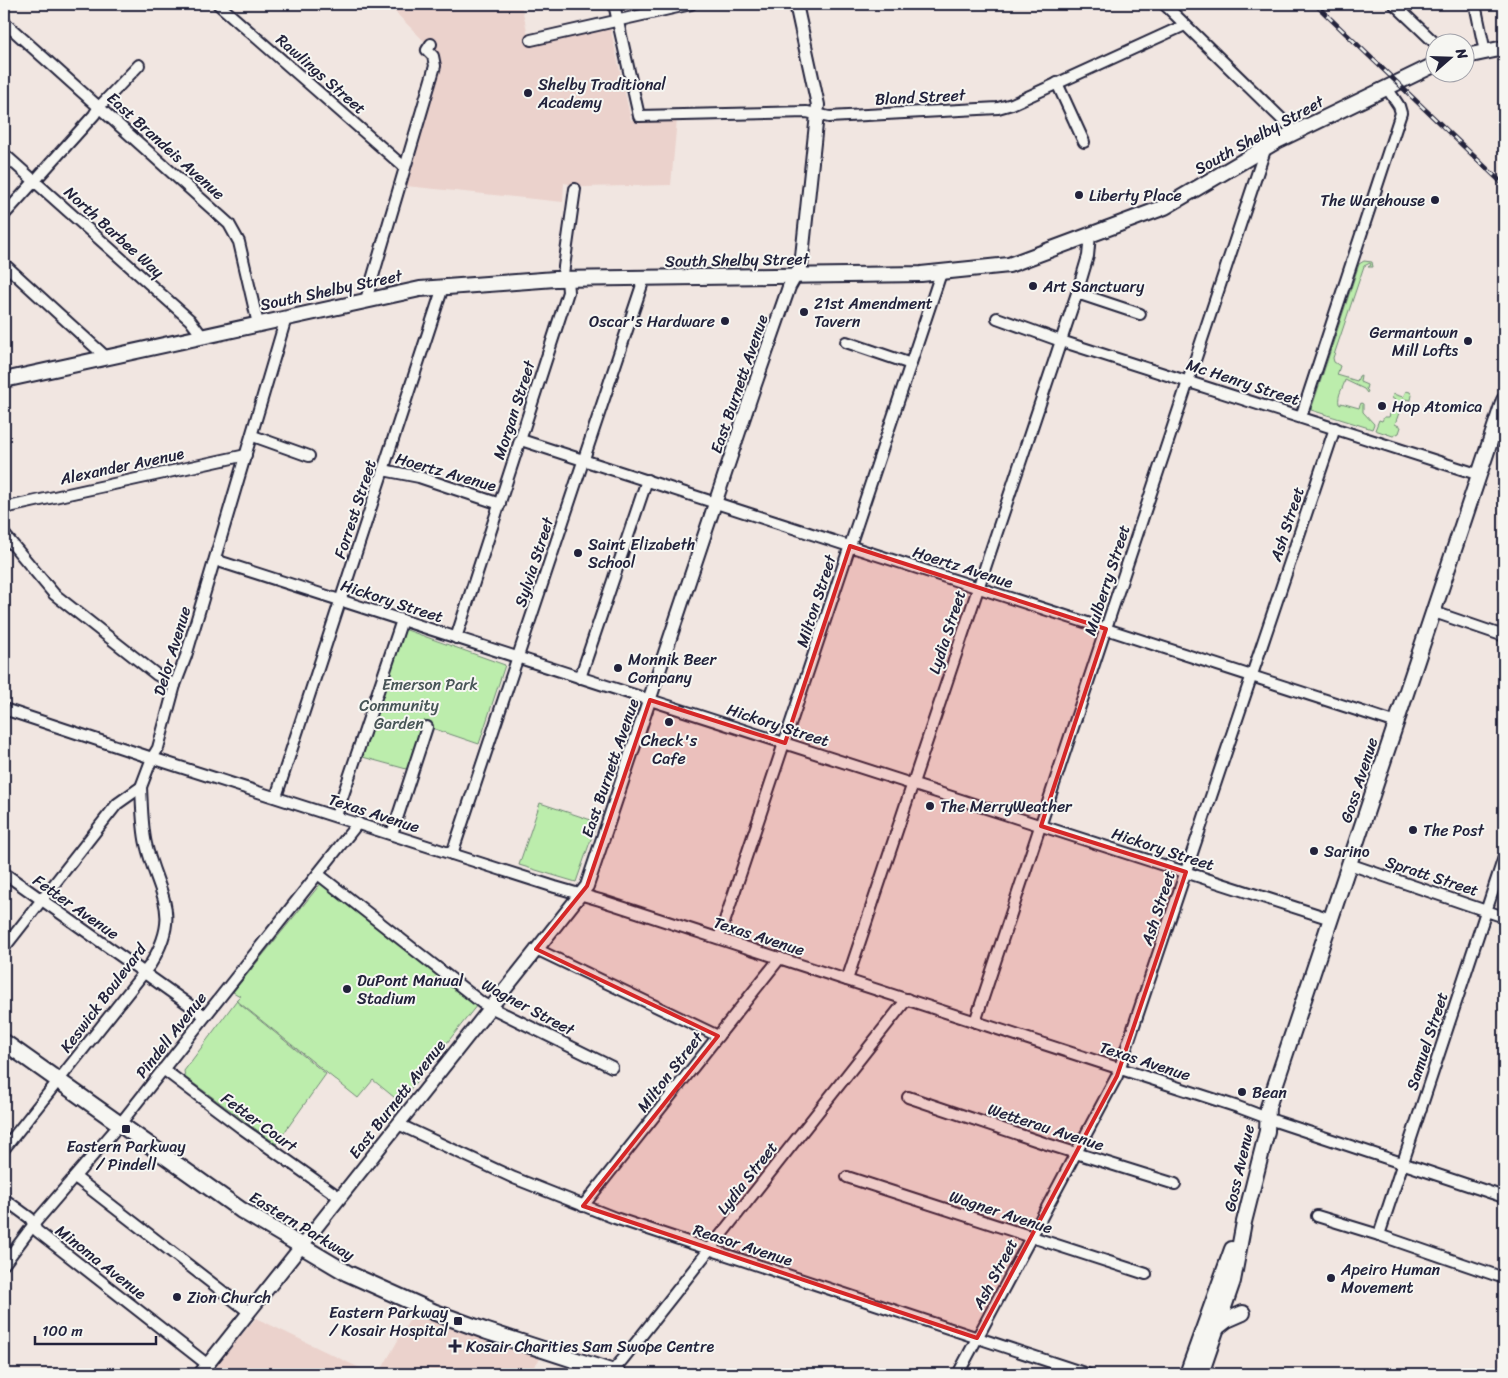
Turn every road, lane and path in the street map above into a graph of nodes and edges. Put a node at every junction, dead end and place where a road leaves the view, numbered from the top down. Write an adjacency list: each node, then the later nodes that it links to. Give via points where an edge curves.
1 (218, 4): 27 (street, Rawlings Street)
2 (614, 4): 8 (street)
3 (691, 4): 8 (street)
4 (796, 4): 22 (street, East Burnett Avenue)
5 (1164, 4): 10 (street)
6 (1394, 4): 11 (street)
7 (1475, 4): 15 (street)
8 (617, 20): 12 (street); 22 (street, Bland Street, via 639,116)
9 (4, 22): 21 (street, East Brandeis Avenue)
10 (1185, 25): 19 (street, Bland Street); 23 (street)
11 (1426, 34)
12 (531, 40)
13 (431, 44): 27 (street, via 427,50 433,56 435,66)
14 (1504, 48): 15 (main road)
15 (1485, 52): 16 (main road)
16 (1476, 54)
17 (139, 66): 21 (street)
18 (1426, 69): 20 (main road, South Shelby Street)
19 (1057, 83): 22 (street, Bland Street, via 998,108 829,117); 24 (street)
20 (1387, 88): 23 (main road, South Shelby Street); 52 (street, via 1401,113)
21 (99, 107): 28 (street); 43 (street, East Brandeis Avenue, via 229,224 239,242)
22 (818, 114): 34 (street, East Burnett Avenue, via 801,266)
23 (1295, 132): 25 (main road, South Shelby Street)
24 (1084, 142)
25 (1266, 147): 31 (main road, South Shelby Street, via 1174,203); 50 (street, Mulberry Street)
26 (4, 154): 28 (street, North Barbee Way)
27 (404, 167): 39 (street)
28 (35, 181): 30 (street); 44 (street, North Barbee Way, via 190,320)
29 (575, 189): 35 (street, Morgan Street, via 563,269)
30 (4, 215)
31 (1090, 235): 33 (main road, South Shelby Street, via 1009,265); 38 (street, Lydia Street, via 1088,256)
32 (4, 264): 47 (street)
33 (941, 273): 34 (main road, South Shelby Street); 48 (street, Milton Street)
34 (796, 276): 36 (main road, South Shelby Street); 62 (street, East Burnett Avenue, via 789,287)
35 (567, 279): 36 (main road, South Shelby Street); 37 (main road, South Shelby Street); 55 (street, Morgan Street, via 568,292)
36 (644, 279): 58 (street, Sylvia Street)
37 (443, 286): 39 (main road, South Shelby Street); 59 (street, Forrest Street)
38 (1077, 293): 40 (street); 45 (street, Lydia Street)
39 (366, 300): 41 (main road, South Shelby Street)
40 (1140, 314)
41 (286, 318): 43 (main road, South Shelby Street); 54 (street, Delor Avenue)
42 (997, 318): 45 (street, Mc Henry Street)
43 (258, 324): 44 (main road, South Shelby Street)
44 (202, 336): 47 (main road, South Shelby Street)
45 (1061, 340): 50 (street, Mc Henry Street); 68 (street, Lydia Street)
46 (846, 342): 48 (street)
47 (106, 357): 49 (main road, South Shelby Street)
48 (911, 364): 66 (street, Milton Street)
49 (4, 380)
50 (1189, 381): 52 (street, Mc Henry Street); 72 (street, Mulberry Street)
51 (1504, 400): 60 (main road, Goss Avenue)
52 (1301, 417): 53 (street, Mc Henry Street)
53 (1335, 428): 60 (street, Mc Henry Street); 76 (street, Ash Street)
54 (253, 436): 56 (street, Delor Avenue); 57 (street)
55 (521, 440): 58 (street, Hoertz Avenue); 63 (street, Morgan Street)
56 (246, 455): 64 (street, Alexander Avenue); 67 (street, Delor Avenue)
57 (309, 456)
58 (584, 460): 61 (street, Hoertz Avenue); 75 (street, Sylvia Street)
59 (383, 470): 63 (street, Hoertz Avenue, via 419,477); 69 (street, Forrest Street)
60 (1480, 475): 70 (main road, Goss Avenue)
61 (647, 480): 62 (street, Hoertz Avenue); 77 (street)
62 (716, 503): 66 (street, Hoertz Avenue); 79 (street, East Burnett Avenue)
63 (500, 504): 74 (street, Morgan Street)
64 (4, 508)
65 (4, 534): 78 (street, via 54,594 156,675)
66 (850, 546): 68 (street, Hoertz Avenue); 83 (street, Milton Street)
67 (215, 560): 69 (street, Hickory Street); 78 (street, Delor Avenue)
68 (978, 587): 72 (street, Hoertz Avenue); 85 (street, Lydia Street)
69 (341, 600): 71 (street, Hickory Street); 87 (street, Forrest Street)
70 (1434, 612): 73 (street); 81 (main road, Goss Avenue)
71 (402, 620): 74 (street, Hickory Street); 88 (street)
72 (1106, 629): 76 (street, Hoertz Avenue); 90 (street, Mulberry Street)
73 (1504, 636)
74 (456, 638): 75 (street, Hickory Street)
75 (518, 657): 77 (street, Hickory Street); 92 (street, Sylvia Street)
76 (1252, 676): 81 (street, Hoertz Avenue); 95 (street, Ash Street)
77 (580, 678): 79 (street, Hickory Street)
78 (175, 685): 84 (street, Delor Avenue, via 158,748)
79 (650, 700): 83 (street, Hickory Street); 98 (street, East Burnett Avenue, via 596,862 587,886)
80 (4, 709): 84 (street, Texas Avenue)
81 (1397, 723): 94 (main road, Goss Avenue)
82 (428, 727): 91 (street)
83 (784, 743): 85 (street, Hickory Street); 103 (street, Milton Street)
84 (152, 758): 86 (street, Delor Avenue); 87 (street, Texas Avenue)
85 (912, 784): 90 (street, Hickory Street); 108 (street, Lydia Street)
86 (141, 787): 99 (street, via 117,804); 107 (street, Keswick Boulevard, via 146,843 164,896 166,915 164,936)
87 (276, 797): 88 (street, Texas Avenue)
88 (336, 816): 89 (street, Texas Avenue)
89 (358, 823): 91 (street, Texas Avenue); 97 (street, Pindell Avenue)
90 (1040, 826): 95 (street, Hickory Street); 112 (street, Mulberry Street)
91 (392, 834): 92 (street, Texas Avenue)
92 (452, 854): 98 (street, Texas Avenue)
93 (1504, 857): 100 (street, Samuel Street)
94 (1349, 864): 100 (street, Spratt Street); 102 (main road, Goss Avenue)
95 (1186, 872): 102 (street, Hickory Street); 117 (street, Ash Street)
96 (4, 874): 99 (street, Fetter Avenue)
97 (318, 874): 110 (street, Wagner Street); 111 (street, Pindell Avenue)
98 (580, 894): 103 (street, Texas Avenue); 105 (street, East Burnett Avenue)
99 (42, 900): 104 (street); 107 (street, Fetter Avenue)
100 (1486, 910): 101 (street, Spratt Street); 125 (street, Samuel Street)
101 (1504, 917)
102 (1331, 919): 120 (main road, Goss Avenue, via 1268,1107)
103 (719, 938): 106 (street, Texas Avenue)
104 (4, 948)
105 (536, 949): 110 (street, East Burnett Avenue); 113 (street)
106 (780, 958): 108 (street, Texas Avenue); 113 (street, Milton Street)
107 (144, 972): 111 (street, Fetter Avenue); 118 (street, Keswick Boulevard)
108 (847, 980): 109 (street, Texas Avenue)
109 (907, 999): 112 (street, Texas Avenue); 139 (street, Lydia Street)
110 (490, 1007): 115 (street, Wagner Street); 122 (street, East Burnett Avenue)
111 (205, 1016): 116 (street, Pindell Avenue)
112 (975, 1022): 117 (street, Texas Avenue)
113 (718, 1036): 132 (street, Milton Street)
114 (4, 1042): 118 (main road, Eastern Parkway)
115 (612, 1066)
116 (163, 1069): 121 (street, Pindell Avenue); 130 (street, Fetter Court)
117 (1120, 1069): 120 (street, Texas Avenue); 124 (street, Ash Street)
118 (58, 1081): 121 (main road, Eastern Parkway); 123 (street, Keswick Boulevard)
119 (908, 1097): 124 (street, Wetterau Avenue)
120 (1268, 1118): 125 (street, Texas Avenue); 135 (main road, Goss Avenue)
121 (120, 1124): 126 (street, Pindell Avenue); 138 (main road, Eastern Parkway, via 241,1210)
122 (398, 1124): 130 (street, East Burnett Avenue); 132 (street, Reasor Avenue)
123 (4, 1149)
124 (1076, 1153): 128 (street, Wetterau Avenue); 137 (street, Ash Street)
125 (1402, 1163): 129 (street, Texas Avenue); 136 (street, Samuel Street)
126 (75, 1176): 134 (street, Pindell Avenue); 143 (street)
127 (846, 1178): 137 (street, Wagner Avenue)
128 (1175, 1184)
129 (1504, 1196)
130 (340, 1198): 138 (street, East Burnett Avenue)
131 (4, 1199): 134 (street, Minoma Avenue)
132 (583, 1206): 139 (street, Reasor Avenue)
133 (1317, 1216): 136 (street)
134 (34, 1224): 140 (street, Pindell Avenue); 147 (street, Minoma Avenue, via 38,1231)
135 (1242, 1232): 145 (main road, Goss Avenue, via 1233,1281); 151 (main road, Goss Avenue, via 1234,1243)
136 (1379, 1235): 142 (street)
137 (1031, 1237): 141 (street, Wagner Avenue); 146 (street, Ash Street)
138 (301, 1247): 143 (street, East Burnett Avenue); 148 (main road, Eastern Parkway, via 347,1273 434,1312)
139 (710, 1250): 146 (street, Reasor Avenue); 148 (street, Lydia Street)
140 (4, 1264)
141 (1146, 1274)
142 (1504, 1278)
143 (249, 1312): 147 (street, East Burnett Avenue)
144 (1243, 1313): 145 (main road)
145 (1218, 1327): 152 (main road, Goss Avenue)
146 (977, 1338): 149 (street, Ash Street); 150 (street, Reasor Avenue)
147 (204, 1370)
148 (613, 1374)
149 (958, 1374)
150 (1087, 1374)
151 (1187, 1374)
152 (1201, 1374)

